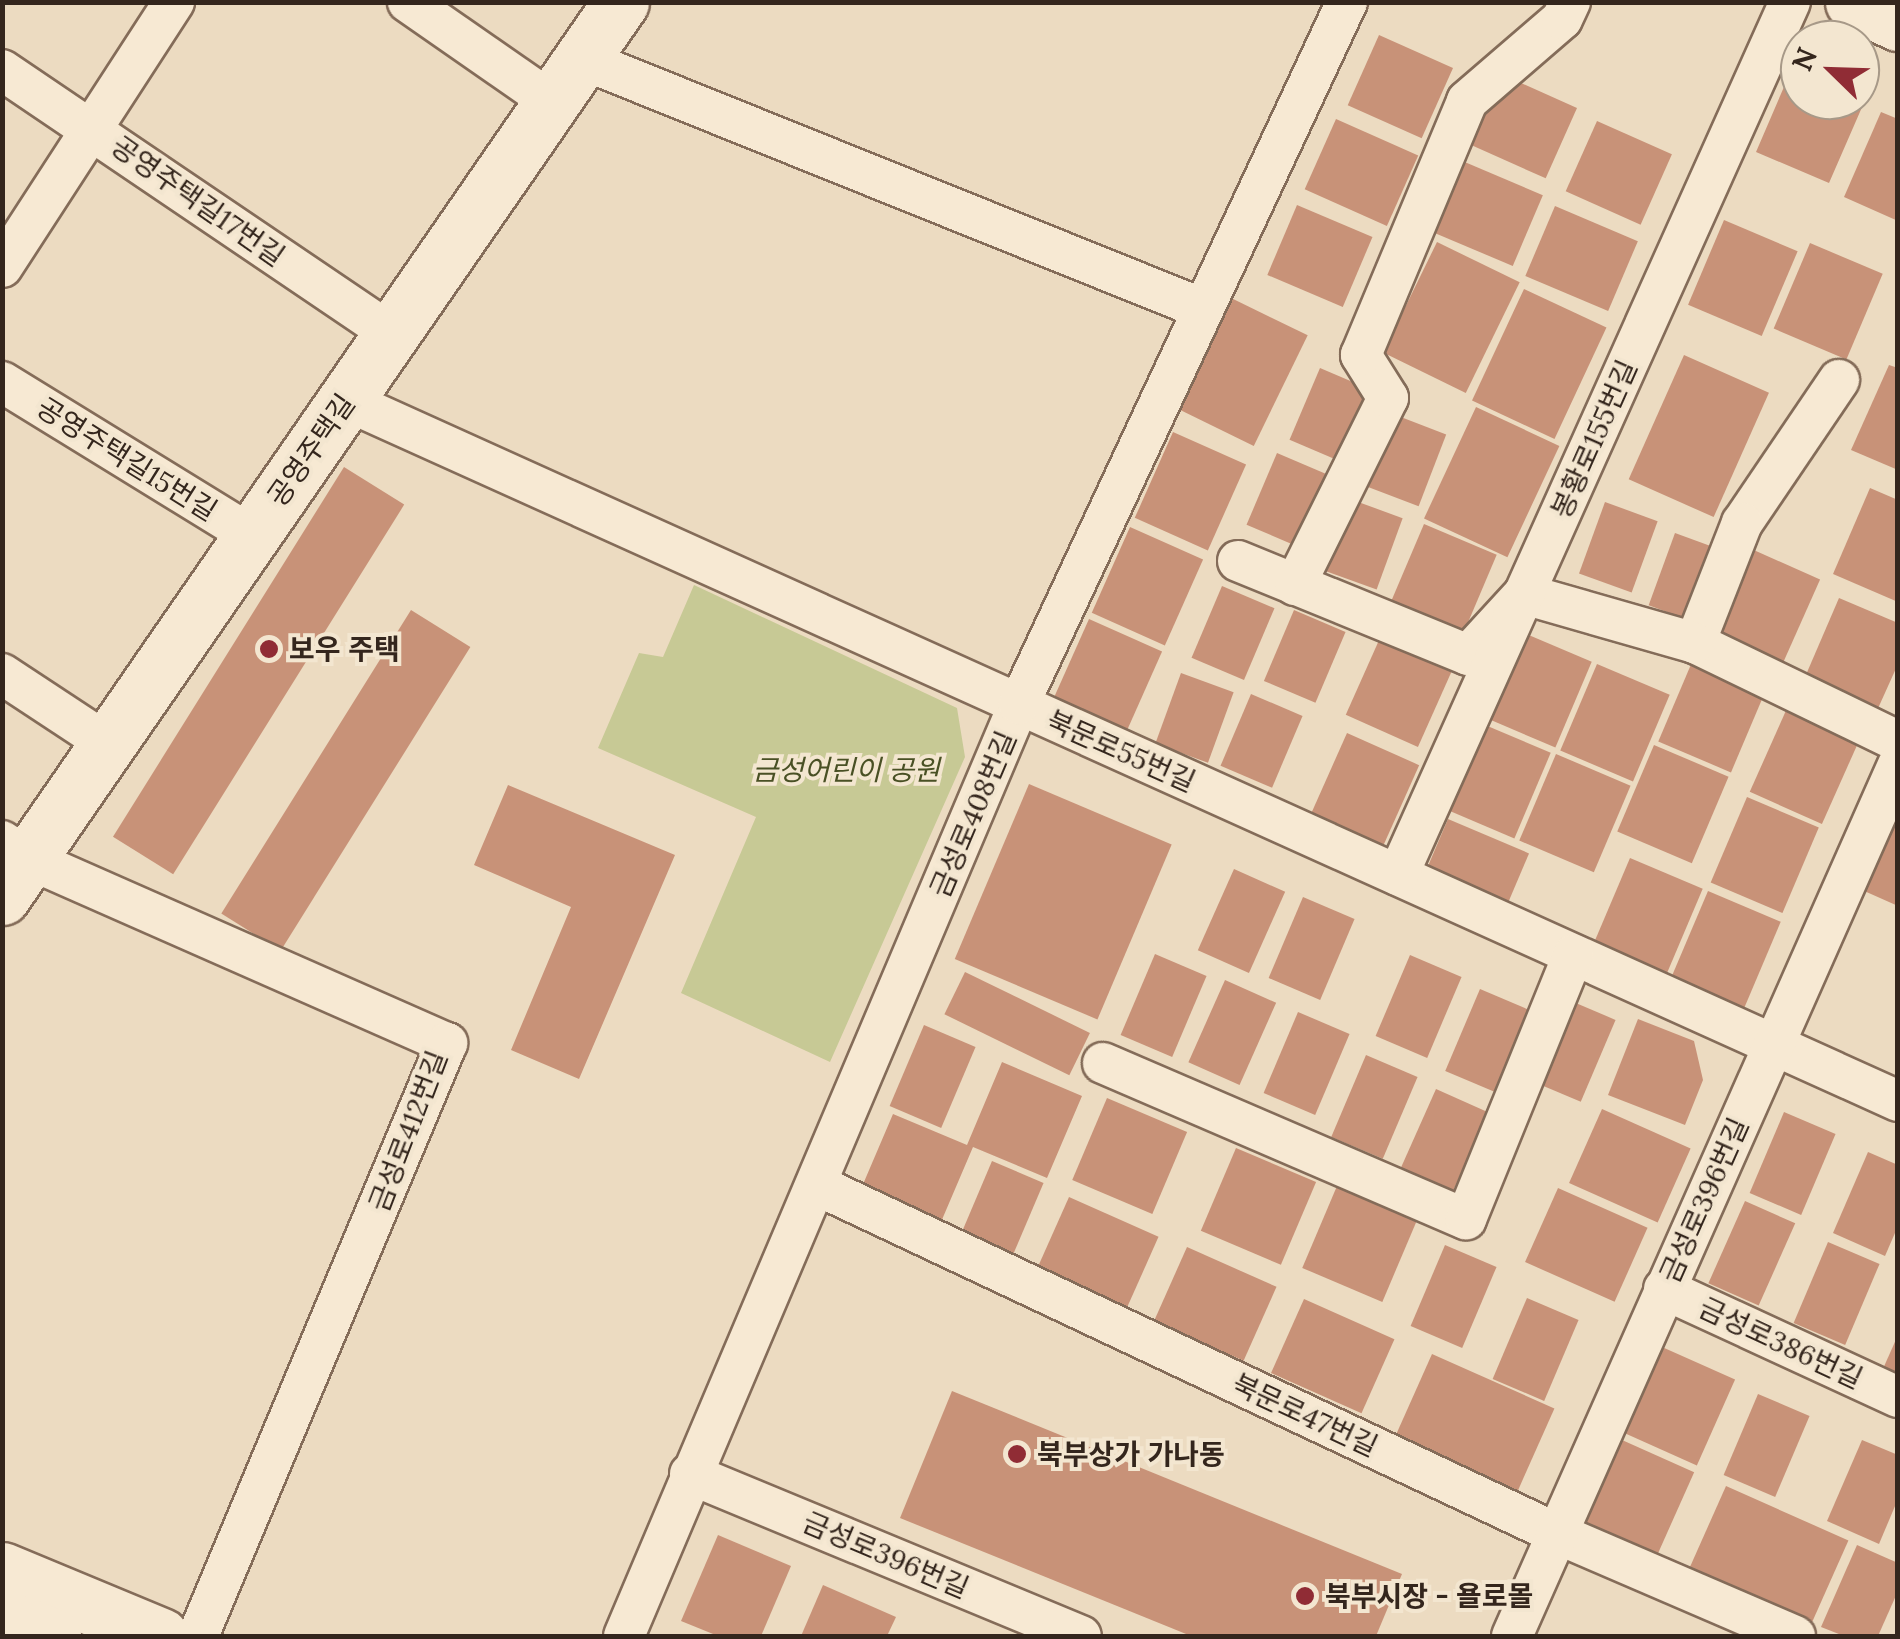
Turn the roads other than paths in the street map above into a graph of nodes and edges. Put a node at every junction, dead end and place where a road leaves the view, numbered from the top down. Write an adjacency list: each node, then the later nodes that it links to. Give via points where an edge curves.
1 (174, 2): 11 (street)
2 (408, 2): 10 (street)
3 (620, 2): 10 (street, 공영주택길)
4 (1347, 2): 13 (street, 금성로408번길)
5 (1570, 2): 20 (street, via 1562,18 1467,101 1360,355 1388,398)
6 (1790, 2): 21 (street, 봉황로155번길)
7 (1853, 2): 8 (street)
8 (1898, 23)
9 (2, 70): 11 (street, 공영주택길17번길)
10 (567, 80): 13 (street); 14 (street, 공영주택길)
11 (92, 128): 12 (street); 14 (street, 공영주택길17번길)
12 (2, 267)
13 (1203, 309): 24 (street, 금성로408번길)
14 (392, 334): 17 (street, 공영주택길)
15 (1839, 380): 22 (street, via 1742,523)
16 (2, 382): 18 (street, 공영주택길15번길)
17 (345, 400): 18 (street, 공영주택길); 24 (street, 북문로55번길)
18 (252, 536): 26 (street, 공영주택길)
19 (1238, 561): 20 (street)
20 (1295, 584): 21 (street, via 1468,655)
21 (1524, 594): 22 (street); 30 (street, 봉황로155번길)
22 (1696, 643): 25 (street)
23 (2, 674): 26 (street)
24 (1019, 704): 30 (street, 북문로55번길); 35 (street, 금성로408번길)
25 (1898, 740)
26 (108, 744): 29 (street, 공영주택길)
27 (1898, 765): 28 (street, 금성로396번길)
28 (1888, 812): 32 (street, 금성로396번길)
29 (11, 866): 44 (street, 금성로412번길, via 447,1044)
30 (1398, 876): 31 (street, 북문로55번길)
31 (1573, 955): 32 (street, 북문로55번길); 33 (street, via 1466,1219)
32 (1774, 1045): 34 (street, 북문로55번길); 36 (street, 금성로396번길)
33 (1103, 1063)
34 (1898, 1101)
35 (819, 1186): 38 (street, 금성로408번길); 39 (street, 북문로47번길)
36 (1664, 1289): 37 (street, 금성로386번길); 39 (street, 금성로396번길)
37 (1898, 1397)
38 (690, 1474): 45 (street, 금성로408번길); 46 (street, 금성로396번길)
39 (1558, 1534): 47 (street, 금성로396번길); 48 (street, 북문로47번길)
40 (2, 1570): 43 (street)
41 (2, 1616): 42 (street)
42 (53, 1636)
43 (162, 1636)
44 (198, 1636)
45 (624, 1636)
46 (1081, 1636)
47 (1512, 1636)
48 (1795, 1636)

